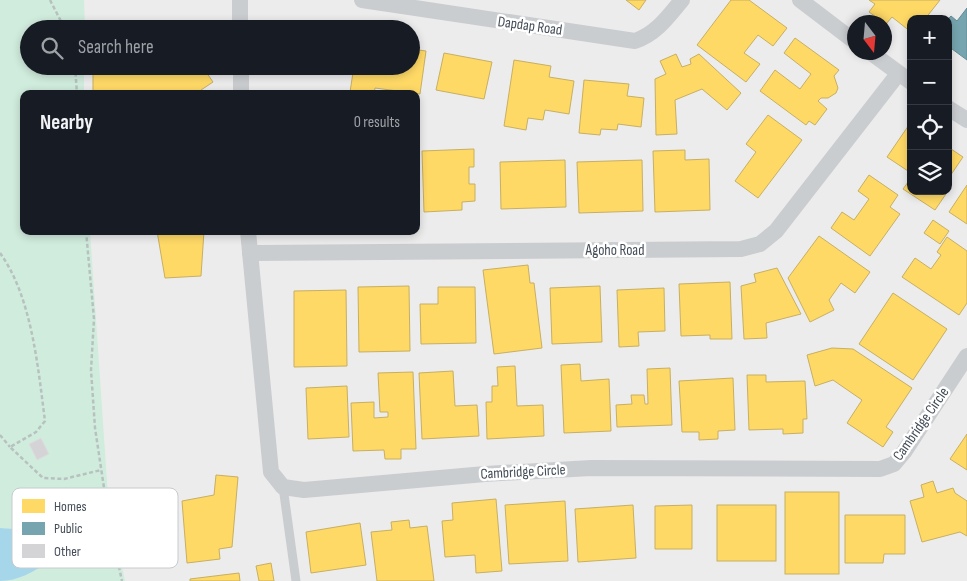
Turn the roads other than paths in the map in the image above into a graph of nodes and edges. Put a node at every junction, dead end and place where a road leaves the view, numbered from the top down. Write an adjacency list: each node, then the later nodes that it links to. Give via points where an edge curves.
1 (240, 0): 5 (street)
2 (362, 0): 3 (street, Dapdap Road, via 634,41 646,38 656,30)
3 (682, 0)
4 (800, 0): 6 (street)
5 (240, 20)
6 (847, 36)
7 (881, 60): 9 (street)
8 (240, 75): 10 (street)
9 (905, 78): 14 (street, Agoho Road, via 776,231 760,244 741,249)
10 (241, 90)
11 (952, 111): 12 (street)
12 (967, 120)
13 (248, 235): 14 (street)
14 (250, 253): 16 (street, via 272,472)
15 (967, 356): 16 (street, Cambridge Circle, via 904,452 894,464 880,469 591,468 304,490)
16 (283, 487): 17 (lane)
17 (296, 581)

